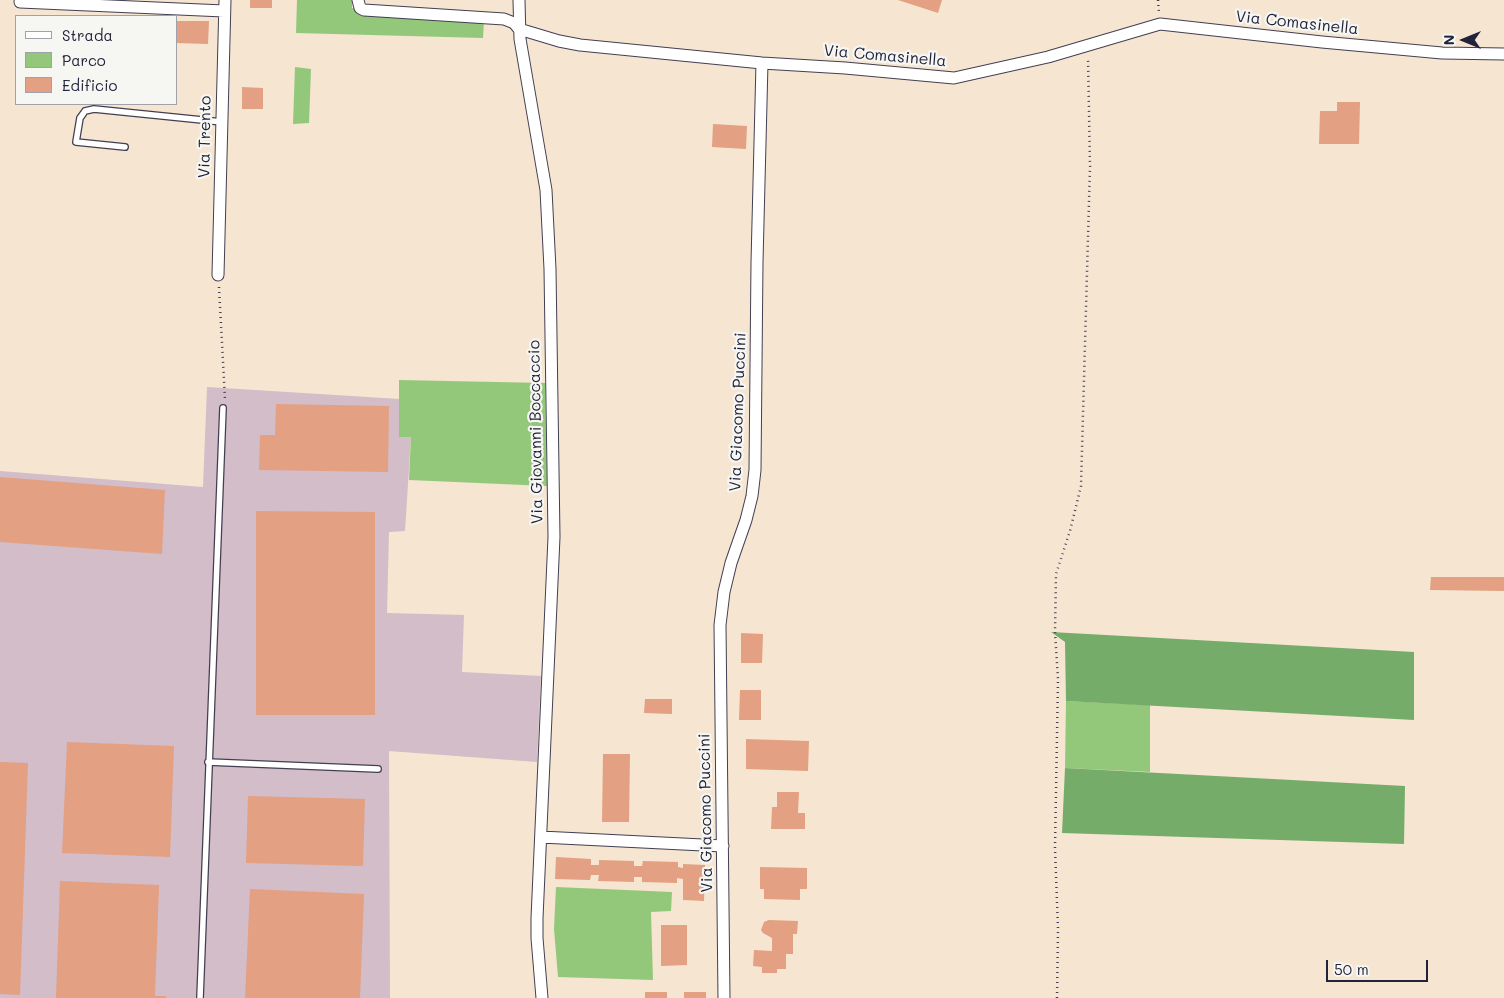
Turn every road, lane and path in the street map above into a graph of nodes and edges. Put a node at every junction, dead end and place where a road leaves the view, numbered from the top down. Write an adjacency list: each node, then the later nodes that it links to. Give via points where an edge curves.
1 (358, 0): 5 (street, Via Comasinella, via 364,10 498,18 514,23)
2 (519, 0): 5 (street, Via Giovanni Boccaccio)
3 (20, 2): 4 (street)
4 (225, 6): 9 (street, Via Trento)
5 (519, 29): 8 (street, Via Comasinella, via 580,45); 15 (street, Via Giovanni Boccaccio, via 546,190 550,269 554,537)
6 (1088, 46): 7 (street, Via Comasinella, via 1160,24 1382,48); 8 (street, Via Comasinella, via 954,78); 20 (path, via 1090,166 1081,486 1056,574)
7 (1504, 54)
8 (762, 63): 16 (street, Via Giacomo Puccini, via 755,470 750,504 724,592 720,625)
9 (222, 122): 10 (lane, via 85,111 80,118 76,142); 11 (street, Via Trento)
10 (125, 146)
11 (218, 276): 12 (path)
12 (223, 408): 13 (lane)
13 (208, 762): 14 (lane); 17 (lane)
14 (378, 769)
15 (541, 837): 16 (street); 18 (street, Via Giovanni Boccaccio, via 537,938)
16 (723, 846): 19 (street, Via Giacomo Puccini)
17 (200, 998)
18 (542, 998)
19 (724, 998)
20 (1057, 998)

